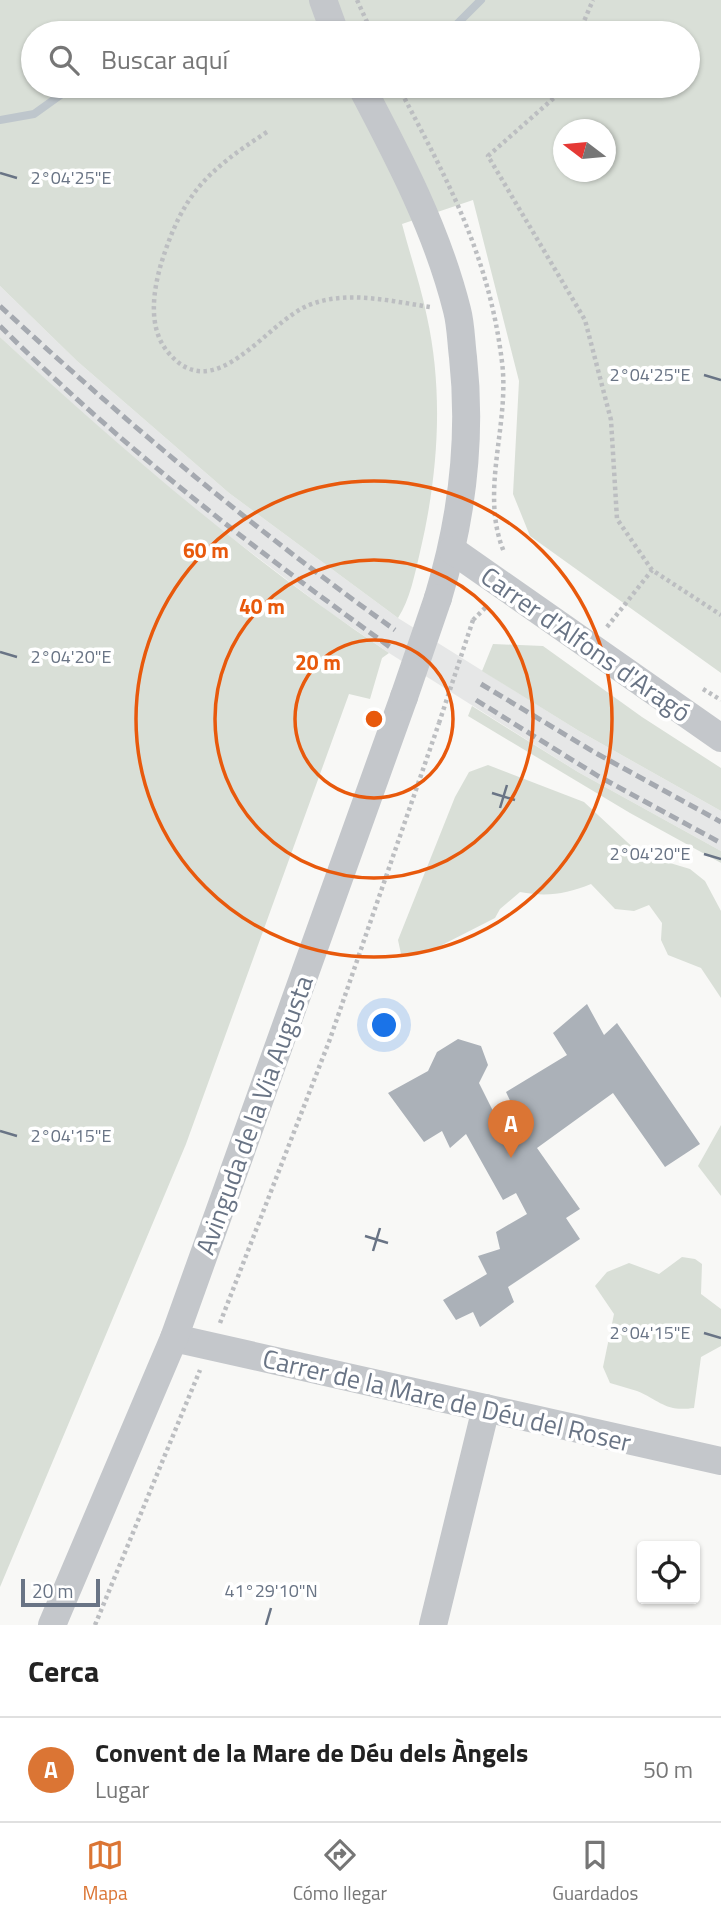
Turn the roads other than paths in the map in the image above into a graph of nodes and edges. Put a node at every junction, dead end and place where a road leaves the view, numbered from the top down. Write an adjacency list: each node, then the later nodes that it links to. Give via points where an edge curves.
1 (323, 0): 2 (street)
2 (331, 21)
3 (367, 98): 4 (street, via 409,177 458,312 466,456)
4 (452, 550): 5 (street, Carrer d'Alfons d'Aragó); 6 (street, Avinguda de la Via Augusta, bridge, via 404,697)
5 (721, 738)
6 (174, 1338): 7 (street, Carrer de la Mare de Déu del Roser); 9 (street, Avinguda de la Via Augusta)
7 (486, 1408): 8 (street, Carrer de la Mare de Déu del Roser); 10 (street)
8 (721, 1461)
9 (52, 1625)
10 (433, 1625)

